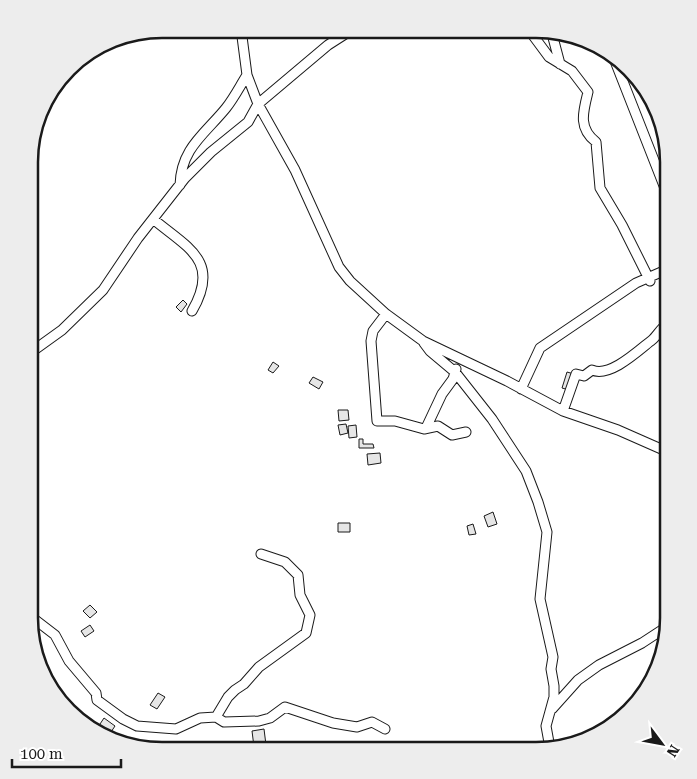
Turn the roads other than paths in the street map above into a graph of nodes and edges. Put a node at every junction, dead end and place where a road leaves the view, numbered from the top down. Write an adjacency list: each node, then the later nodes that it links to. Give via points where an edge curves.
1 (242, 38): 7 (street)
2 (339, 38): 8 (street)
3 (535, 38): 5 (street, via 549,57)
4 (553, 39): 5 (street)
5 (560, 64): 13 (street, via 572,72 588,92 582,120 588,136 596,142 600,188)
6 (620, 71): 9 (street)
7 (248, 75): 8 (street); 10 (street, via 226,108 188,153 180,169)
8 (258, 104): 10 (street, via 248,122 211,152); 15 (street, via 295,170 339,267)
9 (659, 173)
10 (180, 185): 11 (street)
11 (153, 219): 14 (street, via 197,256 203,269 200,296); 18 (street, via 103,290 62,330)
12 (659, 274): 13 (street)
13 (649, 279): 21 (street, via 636,283 540,348)
14 (192, 311)
15 (386, 314): 17 (street); 23 (street, via 372,331 371,341 377,421)
16 (659, 332): 22 (street, via 642,350 612,368 598,372 592,370 584,376 576,374)
17 (423, 341): 19 (street); 20 (street)
18 (38, 347)
19 (462, 360): 20 (street); 21 (street)
20 (455, 372): 23 (street); 29 (street, via 526,471 547,532 540,599 552,657 554,697)
21 (521, 388): 22 (street)
22 (563, 411): 25 (street)
23 (426, 428): 24 (street, via 438,426 452,436)
24 (466, 432)
25 (659, 448)
26 (261, 554): 30 (street, via 285,562 298,575 300,595 310,615 308,628 235,690)
27 (38, 622): 30 (street, via 55,635 69,661 96,693 97,700 127,722 137,726 176,729 200,718)
28 (658, 632): 29 (street, via 578,680)
29 (550, 711): 32 (street, via 546,726)
30 (216, 717): 31 (street, via 224,722 259,721 289,707 322,721 357,726 372,722)
31 (385, 729)
32 (549, 740)

